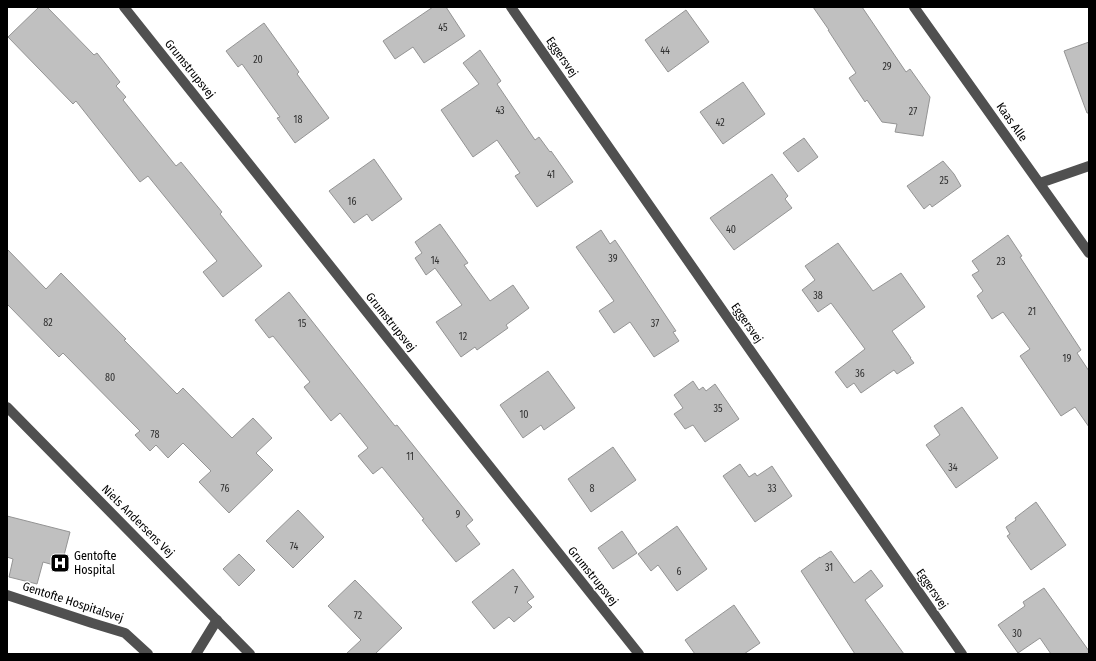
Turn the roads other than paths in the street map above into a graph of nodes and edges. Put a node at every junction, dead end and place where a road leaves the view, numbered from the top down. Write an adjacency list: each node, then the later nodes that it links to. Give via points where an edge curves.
1 (124, 7): 13 (street, Grumstrupsvej)
2 (511, 7): 14 (street, Eggersvej)
3 (914, 7): 5 (street, Kaas Alle)
4 (1089, 166): 5 (street)
5 (1040, 183): 6 (street, Kaas Alle)
6 (1089, 253)
7 (7, 407): 9 (street, Niels Andersens Vej)
8 (7, 595): 10 (street, Gentofte Hospitalsvej, via 125,633)
9 (217, 620): 11 (street); 12 (street, Niels Andersens Vej)
10 (148, 654)
11 (196, 654)
12 (250, 654)
13 (639, 654)
14 (962, 654)

